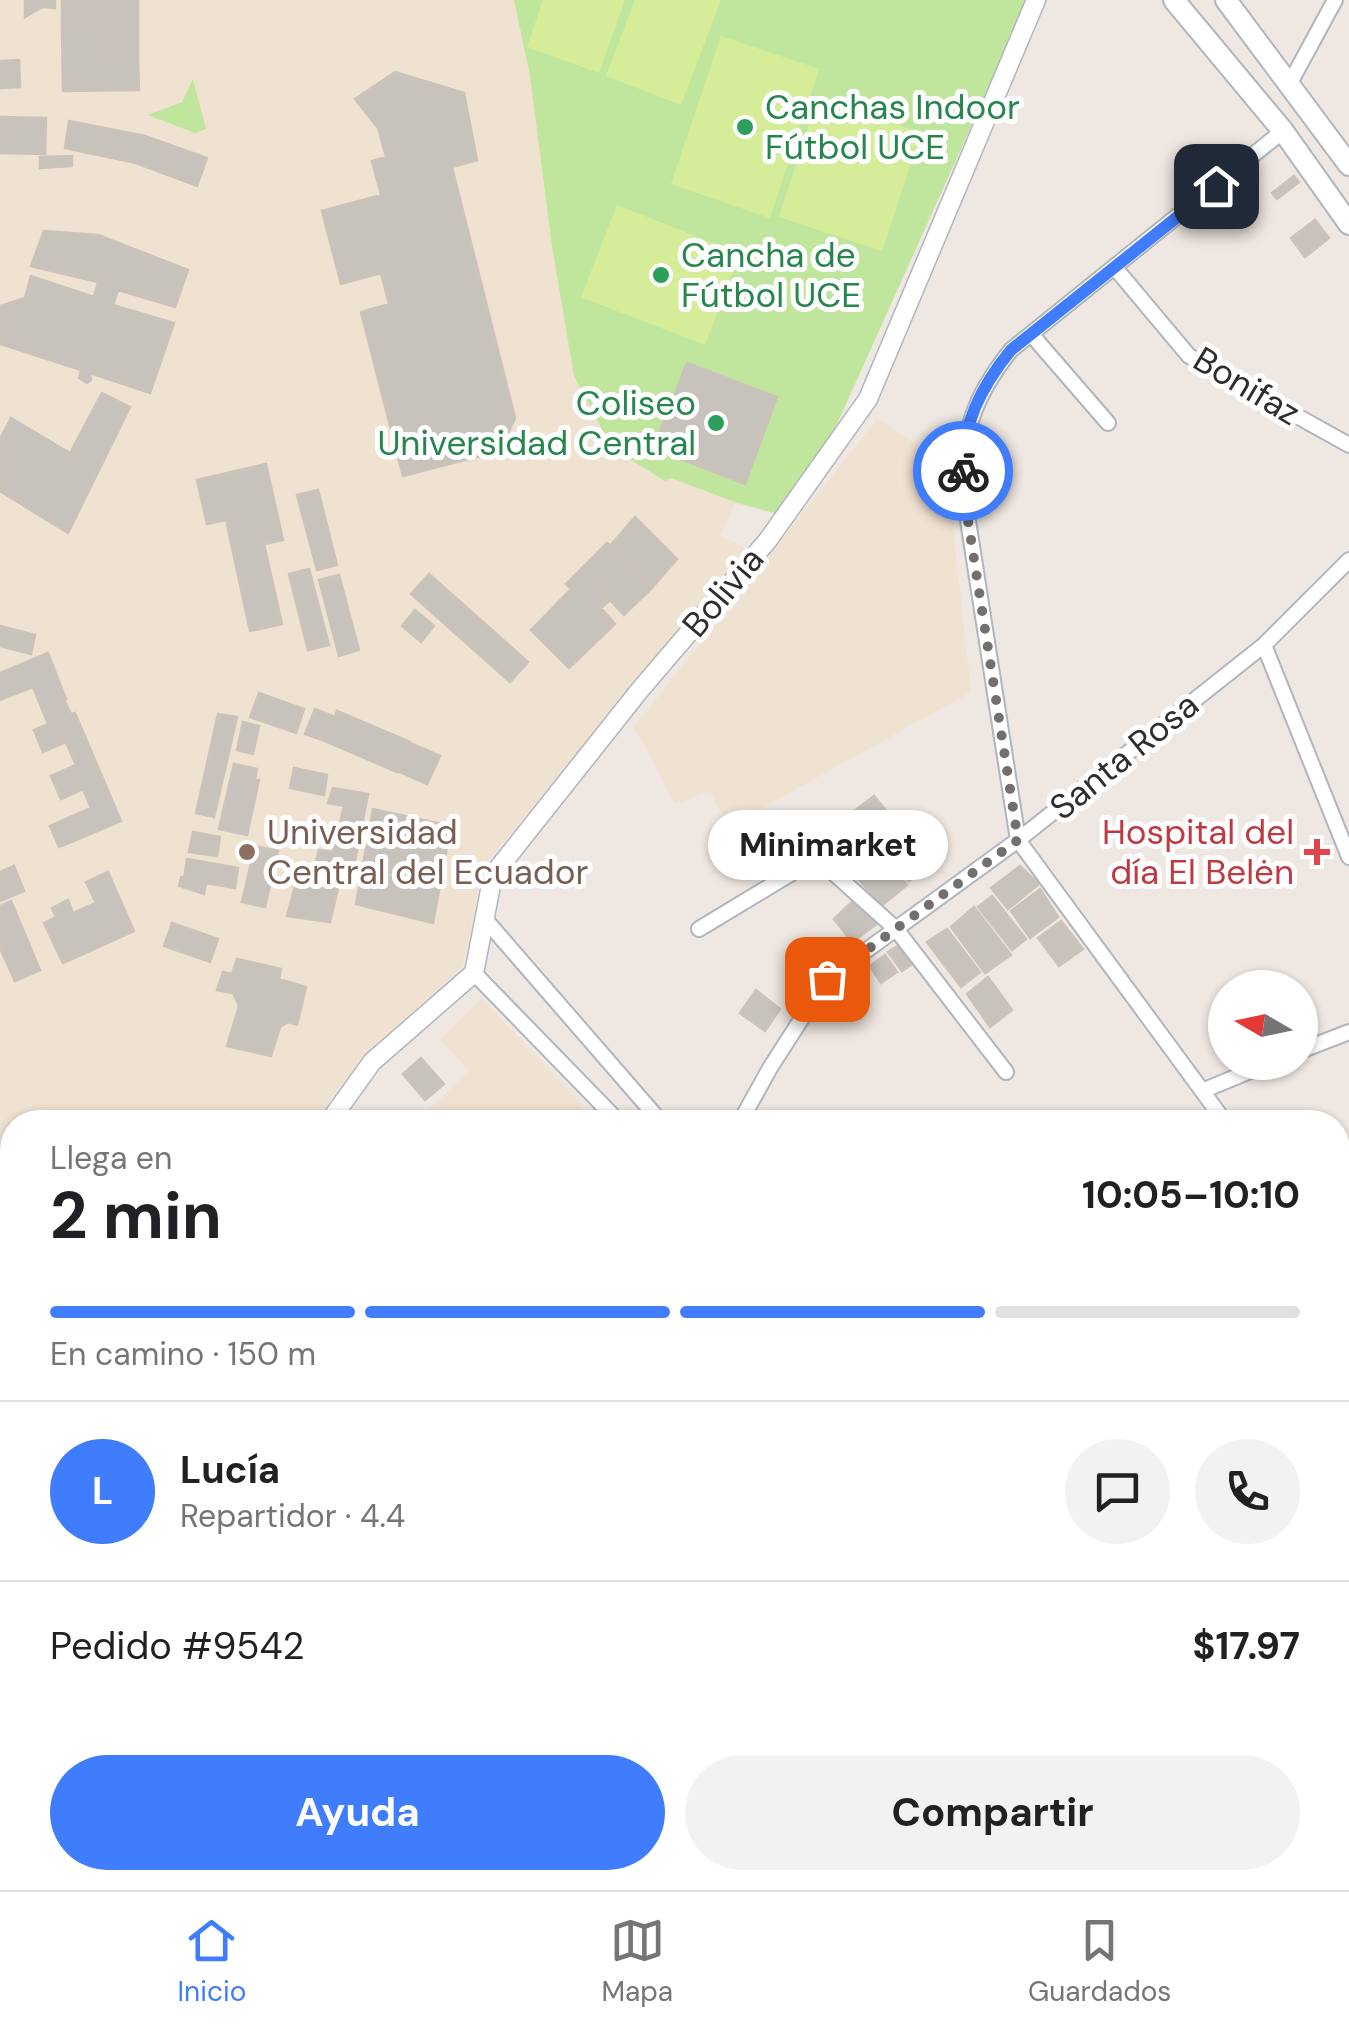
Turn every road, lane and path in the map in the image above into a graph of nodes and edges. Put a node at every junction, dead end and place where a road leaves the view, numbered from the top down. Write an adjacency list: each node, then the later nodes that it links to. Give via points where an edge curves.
1 (1036, 0): 17 (street, Bolivia, via 868,399 768,540 493,874)
2 (1174, 0): 6 (main road)
3 (1226, 0): 5 (main road)
4 (1335, 0): 5 (street)
5 (1290, 82): 7 (main road)
6 (1283, 131): 8 (main road); 9 (street)
7 (1349, 164)
8 (1349, 224)
9 (1116, 269): 10 (street); 12 (street, Bonifaz, via 1189,356)
10 (1031, 334): 11 (street); 15 (street, via 991,374 962,450)
11 (1108, 423)
12 (1349, 445)
13 (1349, 560): 14 (street, Santa Rosa)
14 (1264, 645): 15 (street, Santa Rosa); 16 (street)
15 (1018, 840): 19 (street, Santa Rosa); 25 (street)
16 (1349, 857)
17 (484, 918): 20 (street, Bolivia); 28 (street)
18 (700, 928): 19 (street, via 814,863 827,867)
19 (896, 929): 23 (street); 29 (street, Santa Rosa, via 827,979)
20 (474, 973): 26 (street, via 372,1062); 27 (street)
21 (1349, 1032): 22 (street)
22 (1318, 1044)
23 (1006, 1072)
24 (1229, 1080): 25 (street)
25 (1202, 1091): 30 (street)
26 (338, 1110)
27 (607, 1110)
28 (652, 1110)
29 (747, 1110)
30 (1216, 1110)

